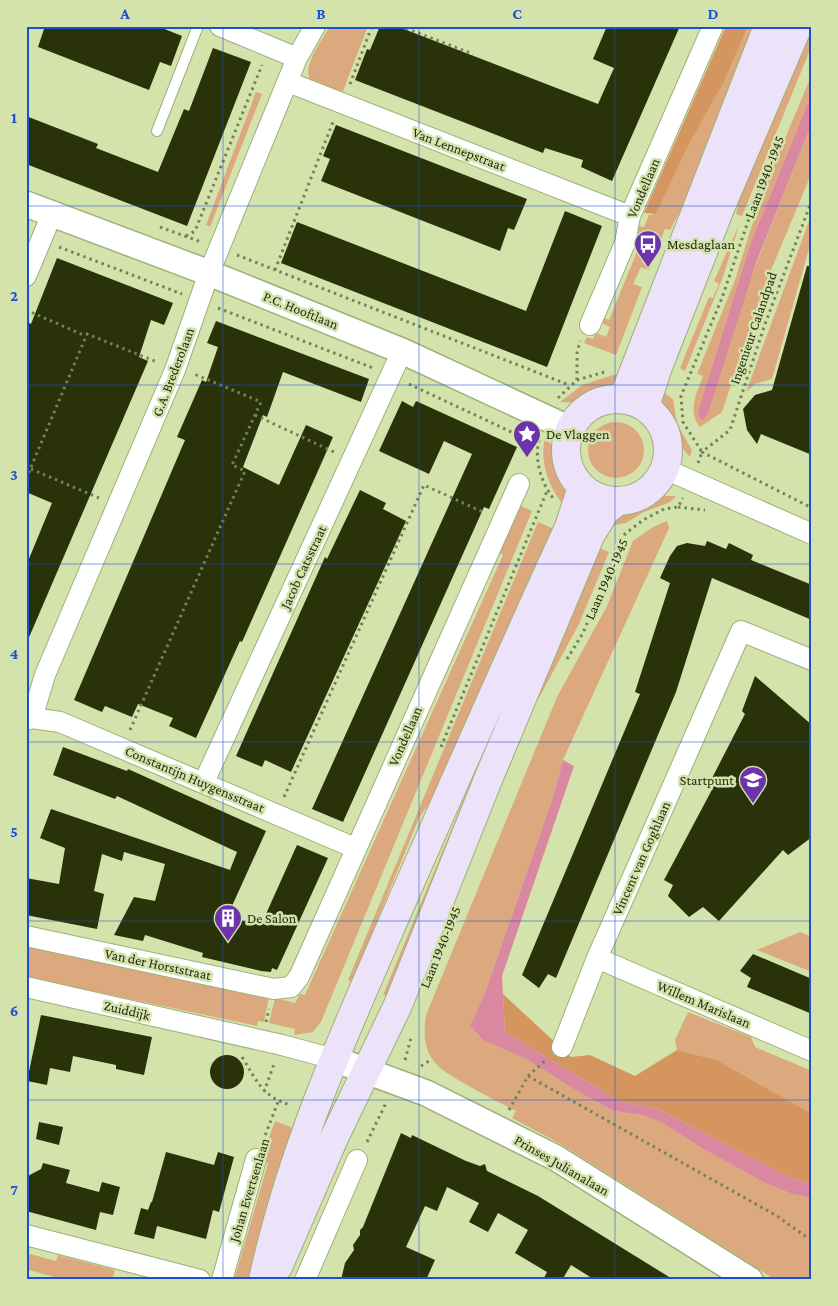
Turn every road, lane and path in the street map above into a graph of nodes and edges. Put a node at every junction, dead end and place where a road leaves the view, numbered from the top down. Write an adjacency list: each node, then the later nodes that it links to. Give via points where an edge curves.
1 (198, 26): 14 (lane)
2 (220, 26): 9 (street)
3 (316, 26): 11 (street, G.A. Brederolaan)
4 (372, 26): 13 (path)
5 (400, 26): 10 (path)
6 (713, 26): 19 (street, Vondellaan)
7 (768, 26): 38 (main road)
8 (798, 26): 38 (main road, Laan 1940-1945, via 721,206 658,367)
9 (274, 47): 11 (street); 21 (path, via 261,67 195,231)
10 (473, 54)
11 (297, 58): 12 (street, G.A. Brederolaan)
12 (288, 82): 13 (street, Van Lennepstraat); 23 (street, G.A. Brederolaan)
13 (342, 102): 19 (street, Van Lennepstraat); 25 (path)
14 (157, 131)
15 (780, 137): 42 (path, Laan 1940-1945, via 722,298 681,396 683,422)
16 (812, 200): 42 (path, Ingenieur Calandpad, via 765,324 730,430)
17 (26, 204): 18 (street, P.C. Hooftlaan)
18 (52, 214): 22 (street); 24 (street, P.C. Hooftlaan)
19 (630, 216): 31 (street, Vondellaan, via 626,243)
20 (150, 224): 21 (path, P.C. Hooftlaan)
21 (186, 236): 23 (path, P.C. Hooftlaan); 24 (path)
22 (41, 240): 27 (street); 28 (path, P.C. Hooftlaan)
23 (219, 248): 25 (path, P.C. Hooftlaan); 26 (street, G.A. Brederolaan)
24 (176, 260): 26 (street, P.C. Hooftlaan); 28 (path)
25 (275, 270): 37 (path, P.C. Hooftlaan)
26 (209, 273): 29 (street, G.A. Brederolaan); 33 (street, P.C. Hooftlaan)
27 (26, 276)
28 (168, 289): 29 (path, P.C. Hooftlaan)
29 (200, 301): 34 (street, G.A. Brederolaan); 35 (path, P.C. Hooftlaan)
30 (26, 310): 32 (path)
31 (590, 325): 36 (path, via 582,336 577,353)
32 (87, 334): 34 (path); 44 (path)
33 (402, 351): 35 (street, Jacob Catsstraat); 40 (street, P.C. Hooftlaan)
34 (176, 368): 39 (path, via 261,402); 52 (street, G.A. Brederolaan)
35 (391, 375): 41 (path, P.C. Hooftlaan); 43 (street, Jacob Catsstraat)
36 (578, 380)
37 (569, 385)
38 (634, 402): 40 (main road, via 602,401 578,416); 45 (main road, via 656,415 666,433 669,454)
39 (255, 415): 43 (path); 60 (path, via 232,465 246,471)
40 (570, 428): 49 (main road, via 567,460 572,475)
41 (537, 447)
42 (702, 452): 47 (path, Laan 1940-1945); 54 (path)
43 (352, 460): 61 (street, Jacob Catsstraat)
44 (31, 468): 46 (path); 52 (path)
45 (665, 469): 47 (street); 50 (main road, via 655,485 644,494)
46 (26, 479)
47 (692, 481): 56 (street); 58 (path, Laan 1940-1945, via 678,507 664,509 625,534 583,633)
48 (519, 484): 55 (street, Vondellaan)
49 (582, 487): 50 (main road, via 596,496); 71 (main road, via 569,527)
50 (618, 501): 72 (main road, Laan 1940-1945, via 605,511 590,536 398,1005)
51 (535, 505): 53 (path)
52 (118, 506): 59 (street, G.A. Brederolaan)
53 (540, 506)
54 (812, 508)
55 (502, 521): 62 (path, via 424,485); 63 (street, Vondellaan)
56 (812, 534)
57 (812, 660): 65 (street, Vincent van Goghlaan, via 741,630)
58 (564, 663)
59 (29, 719): 60 (street, Constantijn Huygensstraat, via 60,722)
60 (122, 747): 61 (street, Constantijn Huygensstraat)
61 (204, 782): 62 (street, Constantijn Huygensstraat)
62 (276, 814): 63 (street, Constantijn Huygensstraat)
63 (355, 848): 67 (street, Vondellaan, via 299,977)
64 (26, 936): 67 (street, Van der Horststraat, via 274,989)
65 (596, 958): 69 (street, Willem Marislaan); 70 (street, Vincent van Goghlaan)
66 (26, 987): 68 (street, Zuiddijk)
67 (291, 987)
68 (228, 1033): 71 (street, Zuiddijk); 75 (path, via 264,1092)
69 (812, 1051)
70 (556, 1052): 73 (path)
71 (334, 1059): 72 (street, Zuiddijk); 85 (main road, via 309,1120 275,1224)
72 (365, 1070): 74 (street, Prinses Julianalaan); 86 (main road, Laan 1940-1945)
73 (528, 1076): 77 (path); 82 (path, via 776,1216)
74 (396, 1081): 78 (path); 88 (street, Prinses Julianalaan, via 481,1119 556,1158)
75 (278, 1102): 76 (path); 79 (path, Johan Evertsenlaan)
76 (290, 1104)
77 (511, 1106)
78 (370, 1138)
79 (256, 1159): 84 (street, Johan Evertsenlaan)
80 (357, 1160): 87 (street)
81 (26, 1235): 83 (street)
82 (812, 1241)
83 (200, 1280)
84 (222, 1280)
85 (263, 1280)
86 (271, 1280)
87 (305, 1280)
88 (750, 1280)

